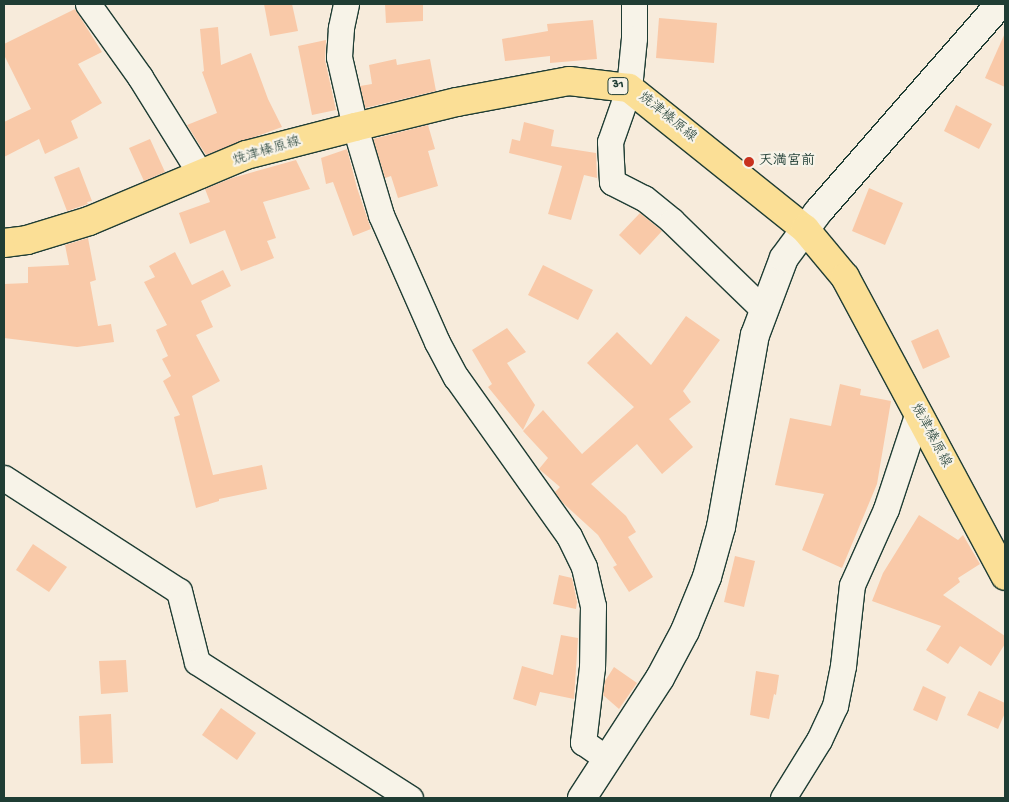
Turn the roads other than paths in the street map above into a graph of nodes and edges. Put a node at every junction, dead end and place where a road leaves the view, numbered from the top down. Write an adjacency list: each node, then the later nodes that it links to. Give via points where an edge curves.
1 (88, 4): 7 (street, via 140,77)
2 (346, 4): 6 (street, via 340,28 339,57)
3 (634, 4): 5 (street)
4 (1002, 6): 8 (street)
5 (629, 88): 6 (main road, 焼津榛原線 / 31, via 569,81 457,102); 8 (main road, 焼津榛原線 / 31); 10 (street, via 610,142 612,182 644,198 672,221)
6 (355, 127): 7 (main road, 焼津榛原線 / 31, via 246,156); 14 (street, via 381,215 437,342 456,377 569,536 584,567 593,606 592,667 583,742)
7 (201, 175): 9 (main road, 焼津榛原線 / 31, via 89,221 27,240)
8 (805, 229): 10 (street, via 784,258); 11 (main road, 焼津榛原線 / 31, via 845,277)
9 (4, 243)
10 (764, 310): 14 (street, via 755,335 722,527 707,577 685,631 660,678)
11 (918, 412): 13 (main road, 焼津榛原線 / 31); 17 (street, via 886,509 852,585 835,706 819,740)
12 (4, 478): 15 (street, via 179,592 197,662)
13 (1005, 576)
14 (607, 759): 16 (street)
15 (410, 798)
16 (582, 798)
17 (783, 798)

